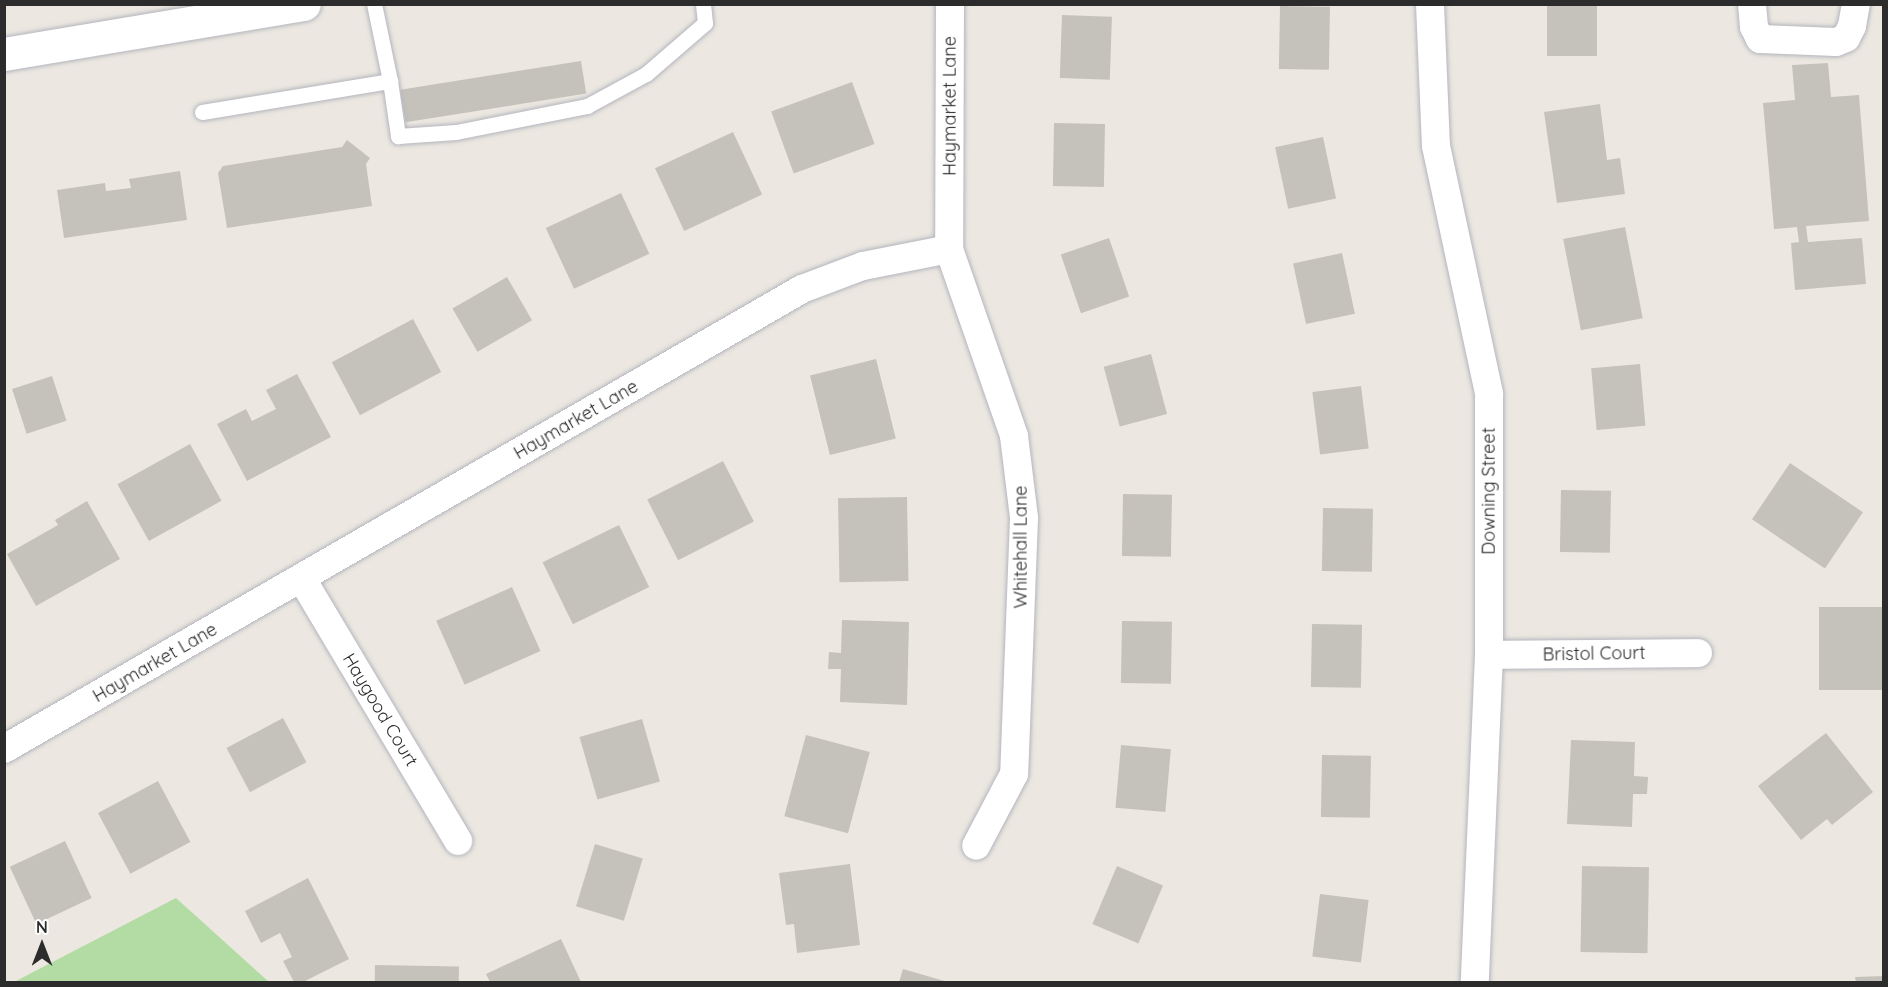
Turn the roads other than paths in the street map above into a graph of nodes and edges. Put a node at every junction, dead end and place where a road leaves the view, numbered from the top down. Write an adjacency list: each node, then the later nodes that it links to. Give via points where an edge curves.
1 (303, 4): 8 (street)
2 (374, 4): 9 (lane)
3 (703, 4): 9 (lane, via 705,23 672,53 646,74 587,106 456,132 398,136)
4 (950, 4): 11 (street, Haymarket Lane)
5 (1430, 4): 14 (street, Downing Street, via 1436,146 1489,394)
6 (1752, 4): 7 (street, via 1754,27 1760,39 1825,42 1846,38)
7 (1856, 4)
8 (6, 51)
9 (390, 81): 10 (lane)
10 (202, 112)
11 (950, 249): 12 (street, Haymarket Lane, via 863,266 802,289); 17 (street, Whitehall Lane, via 1014,435 1024,518 1014,774)
12 (302, 579): 15 (street, Haymarket Lane); 16 (street, Haygood Court)
13 (1698, 653): 14 (street, Bristol Court)
14 (1489, 655): 18 (street, Downing Street)
15 (4, 749)
16 (458, 841)
17 (976, 846)
18 (1474, 982)

